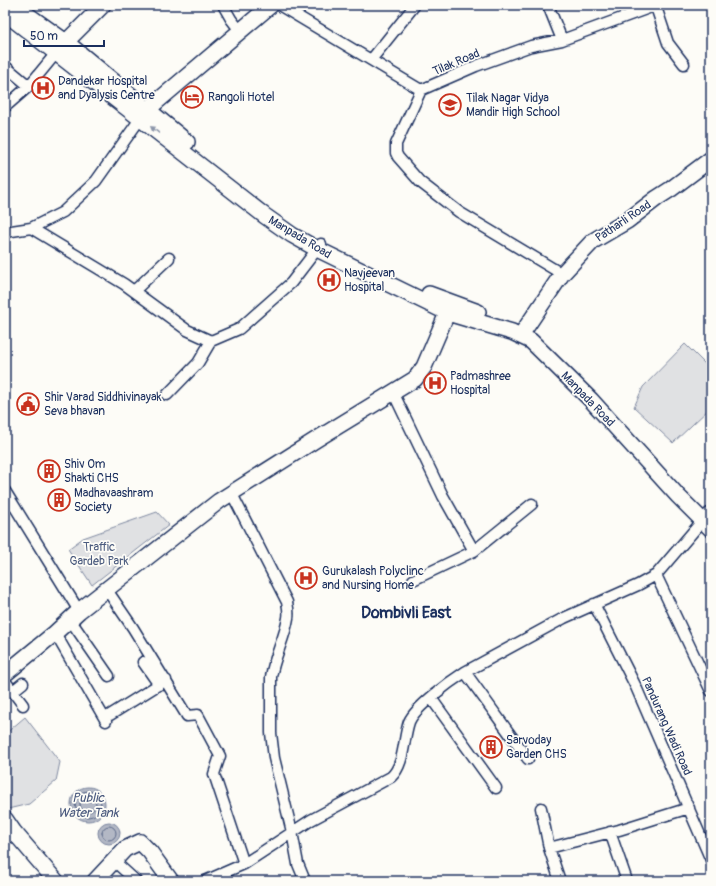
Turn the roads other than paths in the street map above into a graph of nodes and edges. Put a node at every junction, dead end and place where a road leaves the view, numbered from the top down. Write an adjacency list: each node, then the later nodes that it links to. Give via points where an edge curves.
1 (14, 5): 12 (street, Manpada Road)
2 (103, 5): 12 (street)
3 (223, 5): 10 (street)
4 (271, 5): 10 (street)
5 (279, 5): 13 (street)
6 (415, 5): 13 (street)
7 (548, 5): 11 (street)
8 (656, 6): 11 (street, Tilak Road); 14 (street, via 668,42)
9 (5, 13): 12 (street, Manpada Road)
10 (241, 32): 19 (street)
11 (562, 40): 17 (street, Tilak Road, via 531,46 476,66)
12 (62, 47): 16 (street); 19 (street, Manpada Road)
13 (371, 60): 17 (street)
14 (684, 64)
15 (5, 66): 16 (street)
16 (29, 86): 18 (street)
17 (422, 90): 25 (street, via 396,144 398,157 420,182 459,212)
18 (5, 107)
19 (144, 114): 21 (street, via 96,181 63,212); 23 (street, Manpada Road, via 265,216 292,235)
20 (711, 159): 25 (street, Patharli Road, via 627,221 593,241)
21 (31, 228): 22 (street); 26 (street)
22 (5, 232)
23 (319, 246): 27 (street, Manpada Road); 29 (street, via 291,283 240,330)
24 (169, 258): 26 (street)
25 (562, 274): 28 (street, Patharli Road)
26 (134, 291): 29 (street, via 187,330)
27 (449, 308): 28 (street, Manpada Road); 30 (street, via 420,373 415,379)
28 (524, 331): 35 (street, Manpada Road, via 678,496)
29 (211, 341): 31 (street, via 198,364)
30 (393, 392): 33 (street); 36 (street, via 443,496)
31 (167, 395)
32 (5, 491): 41 (street)
33 (232, 494): 39 (street); 59 (street, via 287,602 286,629 272,670 271,733 274,758)
34 (532, 504): 36 (street)
35 (708, 520): 37 (street)
36 (474, 551): 38 (street)
37 (656, 575): 40 (street); 50 (street)
38 (413, 580)
39 (107, 590): 41 (street); 48 (street, via 133,628)
40 (594, 604): 44 (street); 57 (street, Pandurang Wadi Road, via 636,687)
41 (74, 614): 42 (street); 46 (street)
42 (55, 633): 45 (street); 48 (street, via 108,718)
43 (143, 662): 48 (street)
44 (465, 672): 52 (street); 54 (street)
45 (5, 674)
46 (109, 676)
47 (5, 681): 51 (street)
48 (162, 682): 65 (street, via 187,716 198,715 220,756 214,774)
49 (23, 683): 51 (street)
50 (711, 689)
51 (13, 691): 53 (street)
52 (431, 698): 55 (street); 59 (street, via 410,720 399,767 391,777)
53 (23, 705)
54 (528, 759)
55 (496, 788)
56 (541, 808): 62 (street)
57 (689, 808): 60 (street); 63 (street, Pandurang Wadi Road)
58 (5, 819): 61 (street)
59 (292, 832): 65 (street); 72 (street, via 298,864)
60 (610, 832): 62 (street); 66 (street)
61 (9, 836): 67 (street)
62 (549, 848): 73 (street)
63 (711, 860)
64 (114, 861): 68 (street); 69 (street); 70 (street, via 125,849 140,842)
65 (244, 864): 71 (street)
66 (626, 878)
67 (56, 881)
68 (95, 881)
69 (136, 881)
70 (171, 881)
71 (205, 881)
72 (305, 881)
73 (560, 881)

